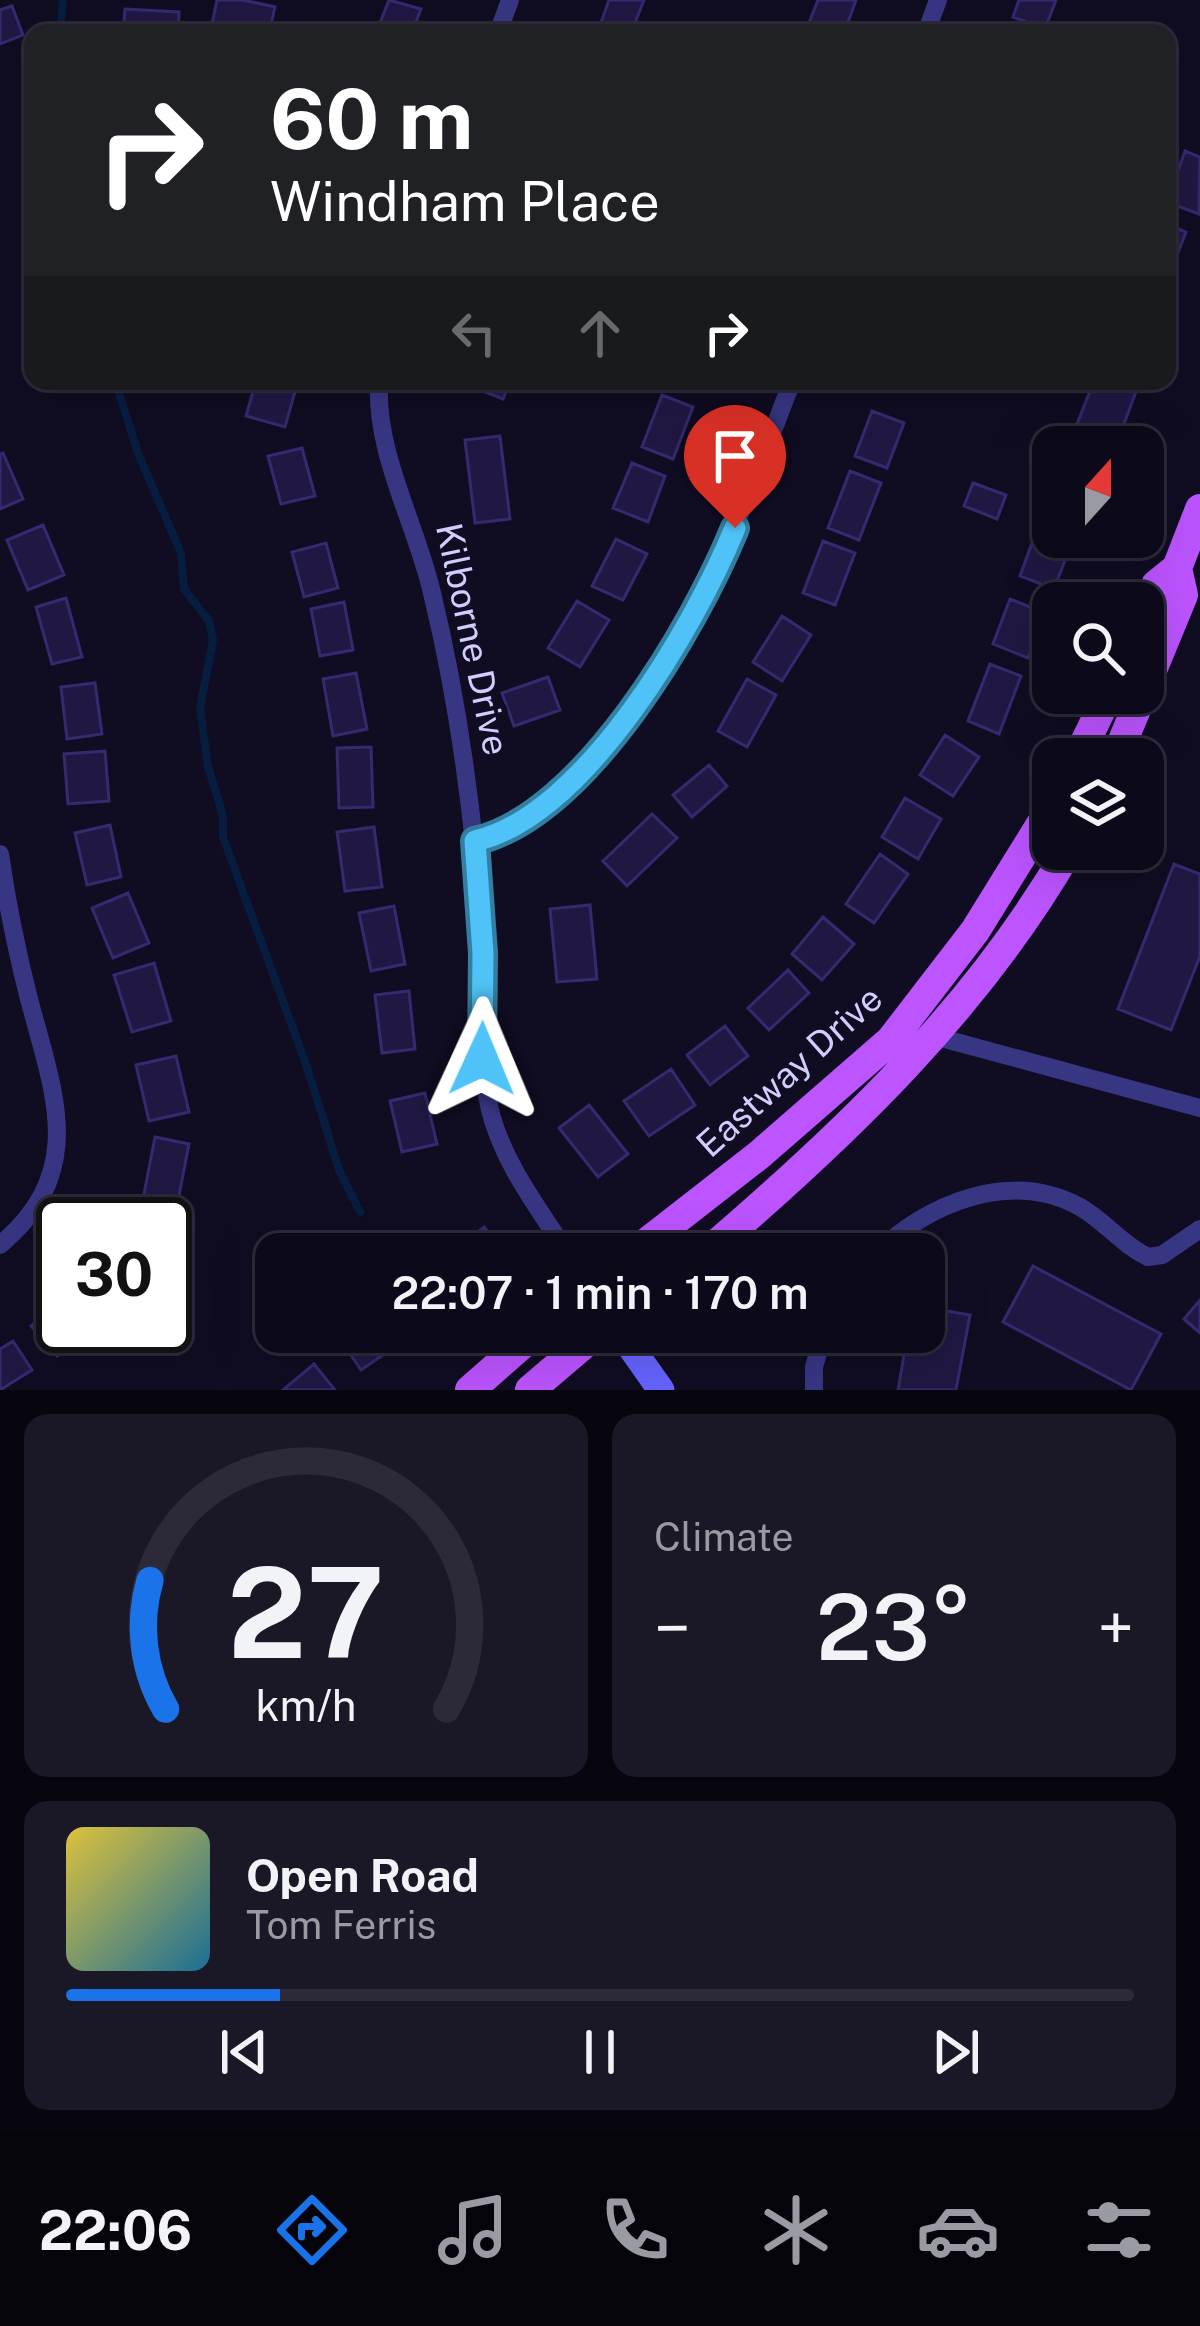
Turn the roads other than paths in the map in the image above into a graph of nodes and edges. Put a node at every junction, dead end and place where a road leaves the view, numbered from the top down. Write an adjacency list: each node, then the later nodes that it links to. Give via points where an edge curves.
1 (380, 390): 8 (street, Kilborne Drive, via 386,449 432,593)
2 (789, 390): 8 (street, via 715,577 640,702 537,809 508,831)
3 (1200, 509): 4 (main road)
4 (1177, 568): 5 (main road); 6 (main road, via 1183,595)
5 (1160, 582)
6 (1164, 642)
7 (1032, 839): 15 (main road, Eastway Drive, via 975,931 891,1040)
8 (475, 841): 14 (street, Kilborne Drive, via 491,1114)
9 (0, 854): 18 (street, via 60,1133 45,1192)
10 (1055, 870): 11 (main road, Eastway Drive)
11 (934, 1036): 12 (street); 16 (main road, Eastway Drive, via 860,1117)
12 (1200, 1108)
13 (1200, 1229): 17 (street, via 1148,1257 1058,1197 996,1192 961,1198)
14 (555, 1233)
15 (659, 1233)
16 (729, 1233)
17 (903, 1233)
18 (0, 1245)
19 (512, 1353): 23 (main road)
20 (573, 1353): 24 (main road)
21 (635, 1353): 25 (street)
22 (818, 1353): 26 (street)
23 (470, 1390)
24 (530, 1390)
25 (661, 1390)
26 (814, 1390)

